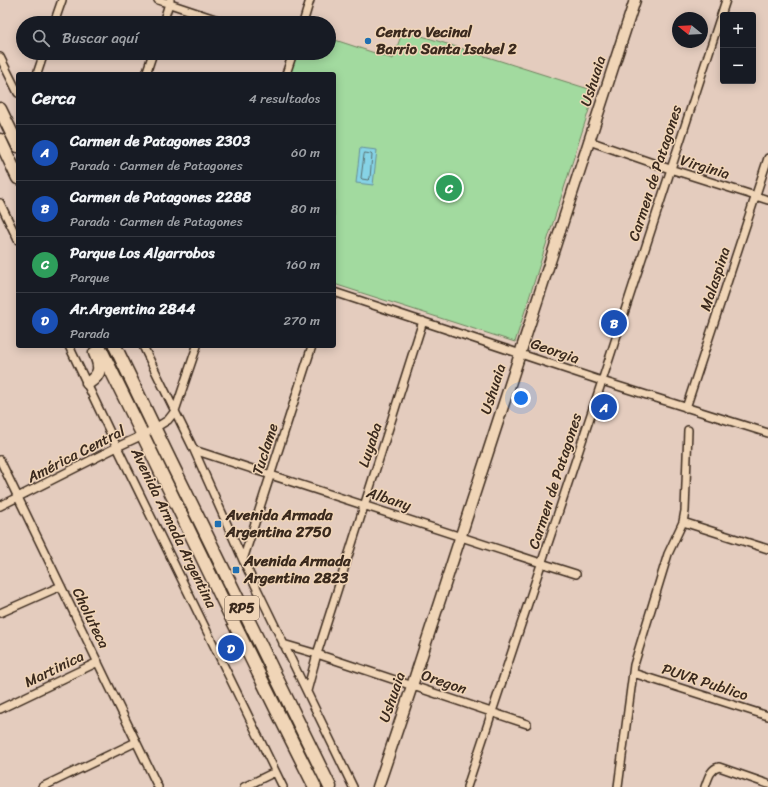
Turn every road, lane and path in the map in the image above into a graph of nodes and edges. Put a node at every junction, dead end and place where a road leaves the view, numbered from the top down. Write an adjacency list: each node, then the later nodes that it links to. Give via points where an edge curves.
1 (62, 0): 7 (street)
2 (158, 0): 6 (street)
3 (310, 0): 10 (street)
4 (635, 0): 21 (main road, Ushuaia)
5 (726, 0): 24 (street, Carmen de Patagones)
6 (170, 2): 8 (street); 9 (street)
7 (56, 16)
8 (165, 16)
9 (208, 16)
10 (304, 16)
11 (0, 56): 18 (street)
12 (42, 60): 15 (street)
13 (151, 60): 16 (street)
14 (291, 60): 17 (street)
15 (38, 72)
16 (147, 72)
17 (287, 72)
18 (16, 89)
19 (0, 109): 22 (main road)
20 (0, 140): 25 (main road)
21 (589, 141): 24 (street, Virginia); 39 (main road, Ushuaia)
22 (16, 142)
23 (768, 158): 26 (street, Malaspina)
24 (670, 170): 26 (street, Virginia); 40 (street, Carmen de Patagones)
25 (16, 174)
26 (756, 196): 27 (street, Virginia); 42 (street, Malaspina)
27 (768, 200)
28 (0, 203): 29 (street)
29 (16, 236)
30 (336, 293): 31 (street, Georgia)
31 (423, 321): 39 (street, Georgia); 53 (street, Luyaba)
32 (71, 348): 41 (street, Avenida Armada Argentina)
33 (94, 348): 41 (main road, via 100,369 98,375)
34 (99, 348): 47 (main road, Avenida Armada Argentina / RP5)
35 (116, 348): 44 (main road, Avenida Armada Argentina / RP5)
36 (144, 348): 43 (street)
37 (196, 348): 43 (street)
38 (311, 348): 51 (street, Tuclame)
39 (520, 353): 40 (street, Georgia); 56 (main road, Ushuaia)
40 (602, 381): 42 (street, Georgia); 59 (street, Carmen de Patagones)
41 (88, 384): 48 (street, Avenida Armada Argentina)
42 (686, 408): 46 (street, Georgia)
43 (176, 411): 44 (street, América Central); 49 (street)
44 (155, 428): 47 (street, América Central); 83 (main road, Avenida Armada Argentina / RP5)
45 (688, 430): 55 (street)
46 (768, 433)
47 (142, 435): 48 (street, América Central); 71 (main road, Avenida Armada Argentina / RP5)
48 (117, 447): 52 (street, América Central); 75 (street, Avenida Armada Argentina)
49 (194, 450): 51 (street, Albany); 58 (street)
50 (0, 460): 52 (street, Choluteca)
51 (271, 475): 53 (street, Albany); 58 (street, Tuclame)
52 (18, 498): 54 (street, América Central); 61 (street, Choluteca)
53 (364, 505): 56 (street, Albany); 64 (street, Luyaba)
54 (0, 506)
55 (683, 522): 57 (street); 66 (street, via 668,554)
56 (461, 536): 59 (street, Albany); 67 (main road, Ushuaia)
57 (768, 549)
58 (243, 560): 63 (street)
59 (541, 563): 60 (street, Albany); 70 (street, Carmen de Patagones)
60 (576, 574)
61 (61, 586): 62 (street); 65 (street, Choluteca)
62 (0, 613)
63 (283, 644): 64 (street, Oregon); 68 (street)
64 (318, 654): 67 (street, Oregon); 68 (street, Luyaba)
65 (98, 662): 69 (street, Martinica); 74 (street, Choluteca)
66 (633, 673): 72 (street, PUVR Publico); 87 (street)
67 (412, 686): 70 (street, Oregon); 85 (main road, Ushuaia)
68 (307, 691): 84 (street)
69 (0, 709)
70 (492, 712): 73 (street, Oregon); 86 (street, Carmen de Patagones)
71 (277, 713): 81 (main road, via 281,730); 82 (main road, Avenida Armada Argentina / RP5)
72 (768, 716)
73 (527, 724)
74 (136, 742): 77 (street); 78 (street, Choluteca)
75 (275, 772): 79 (street); 80 (street, Avenida Armada Argentina)
76 (768, 784): 88 (street, via 719,767 710,774)
77 (42, 787)
78 (158, 787)
79 (244, 787)
80 (283, 787)
81 (306, 787)
82 (315, 787)
83 (330, 787)
84 (353, 787)
85 (378, 787)
86 (467, 787)
87 (618, 787)
88 (705, 787)

